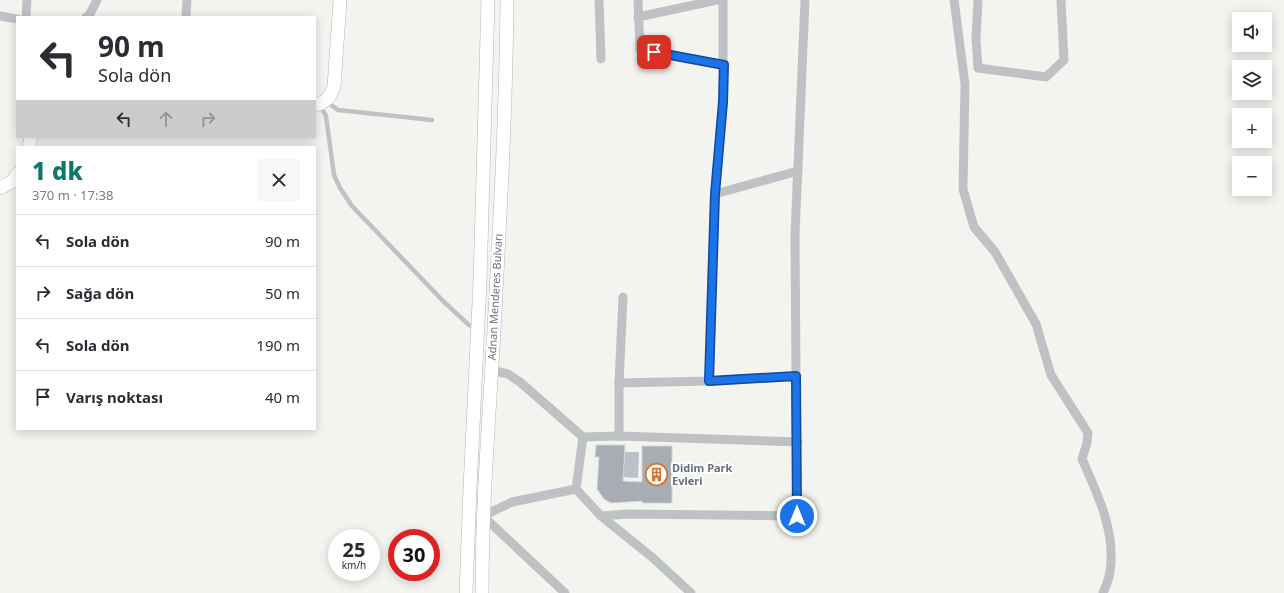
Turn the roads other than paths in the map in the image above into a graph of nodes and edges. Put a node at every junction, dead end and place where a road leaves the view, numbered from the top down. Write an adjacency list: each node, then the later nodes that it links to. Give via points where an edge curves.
1 (27, 0): 16 (street)
2 (97, 0): 17 (street)
3 (340, 0): 25 (main road, via 334,87 331,94)
4 (488, 0): 32 (main road, Adnan Menderes Bulvarı)
5 (507, 0): 33 (main road, Adnan Menderes Bulvarı, via 504,125)
6 (599, 0): 23 (street)
7 (638, 0): 19 (street)
8 (717, 0): 19 (street)
9 (723, 0): 24 (street)
10 (805, 0): 27 (street)
11 (954, 0): 22 (street)
12 (978, 0): 21 (street)
13 (1061, 0): 21 (street, via 1064,60 1046,77 978,68)
14 (189, 1): 18 (street)
15 (0, 16): 20 (street)
16 (26, 16)
17 (87, 16)
18 (186, 16)
19 (638, 17): 24 (street, via 640,49)
20 (16, 20)
21 (976, 39): 22 (street)
22 (960, 42): 47 (street, via 965,84 963,189 974,227 995,252 1036,324 1051,375 1088,433 1082,459 1109,528 1110,574)
23 (601, 59)
24 (724, 65): 30 (street)
25 (320, 104): 26 (lane, via 338,110); 32 (lane, via 326,116 334,175 352,206 458,316 469,325)
26 (432, 120)
27 (798, 171): 30 (street); 34 (street, via 795,235)
28 (16, 176): 29 (main road, via 13,181)
29 (0, 188)
30 (715, 194): 35 (street)
31 (623, 297): 36 (street)
32 (478, 328): 43 (main road, Adnan Menderes Bulvarı)
33 (491, 370): 38 (street, via 508,374 520,382); 41 (main road, Adnan Menderes Bulvarı)
34 (796, 376): 35 (street); 39 (street)
35 (709, 381): 36 (street)
36 (619, 383): 37 (street)
37 (619, 436): 38 (street); 39 (street)
38 (583, 437): 40 (street)
39 (798, 442): 42 (street, via 797,516)
40 (576, 489): 41 (street, via 512,502); 42 (street)
41 (483, 516): 44 (main road, Adnan Menderes Bulvarı); 45 (street)
42 (601, 516): 46 (street, via 653,558)
43 (466, 593)
44 (482, 593)
45 (566, 593)
46 (690, 593)
47 (1103, 593)

